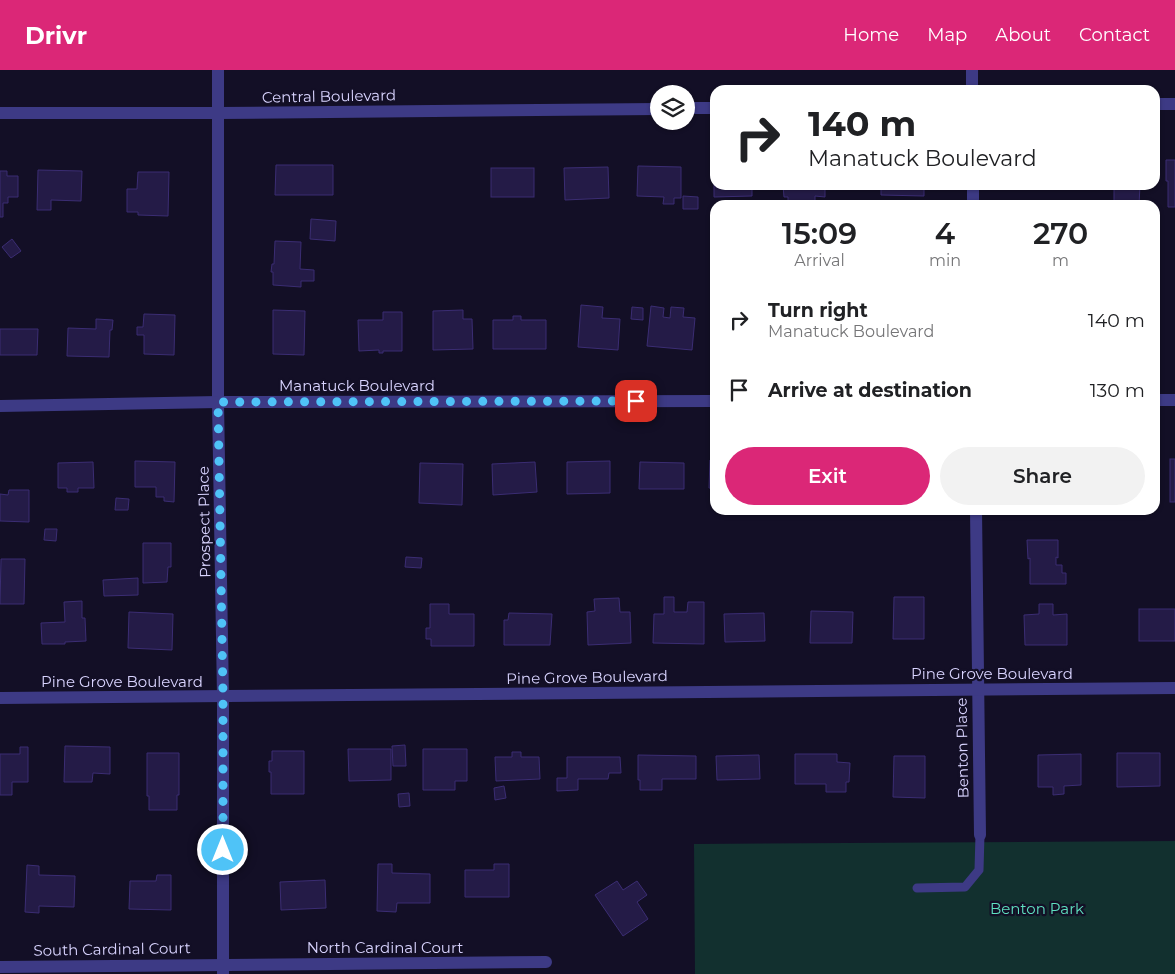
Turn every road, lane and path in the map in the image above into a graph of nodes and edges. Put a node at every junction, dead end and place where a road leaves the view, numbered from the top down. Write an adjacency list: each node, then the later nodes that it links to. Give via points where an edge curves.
1 (218, 70): 10 (street, Prospect Place)
2 (972, 70): 3 (street)
3 (972, 85)
4 (1160, 104): 5 (street)
5 (1175, 104)
6 (695, 108): 7 (street)
7 (710, 108)
8 (650, 109): 10 (street, Central Boulevard)
9 (0, 113): 10 (street, Central Boulevard)
10 (218, 114): 14 (street, Prospect Place)
11 (1160, 400): 12 (street)
12 (1175, 400)
13 (710, 401): 14 (street, Manatuck Boulevard)
14 (218, 402): 15 (street, Manatuck Boulevard); 19 (street, Prospect Place)
15 (0, 406)
16 (976, 515): 18 (street, Benton Place)
17 (1175, 688): 18 (street, Pine Grove Boulevard)
18 (978, 690): 19 (street, Pine Grove Boulevard); 21 (street, Benton Place)
19 (223, 696): 20 (street, Pine Grove Boulevard); 25 (street, Prospect Place)
20 (0, 698)
21 (980, 835): 22 (lane, via 979,870 965,887)
22 (917, 888)
23 (546, 962): 25 (street, North Cardinal Court)
24 (0, 967): 25 (street, South Cardinal Court)
25 (223, 969)

